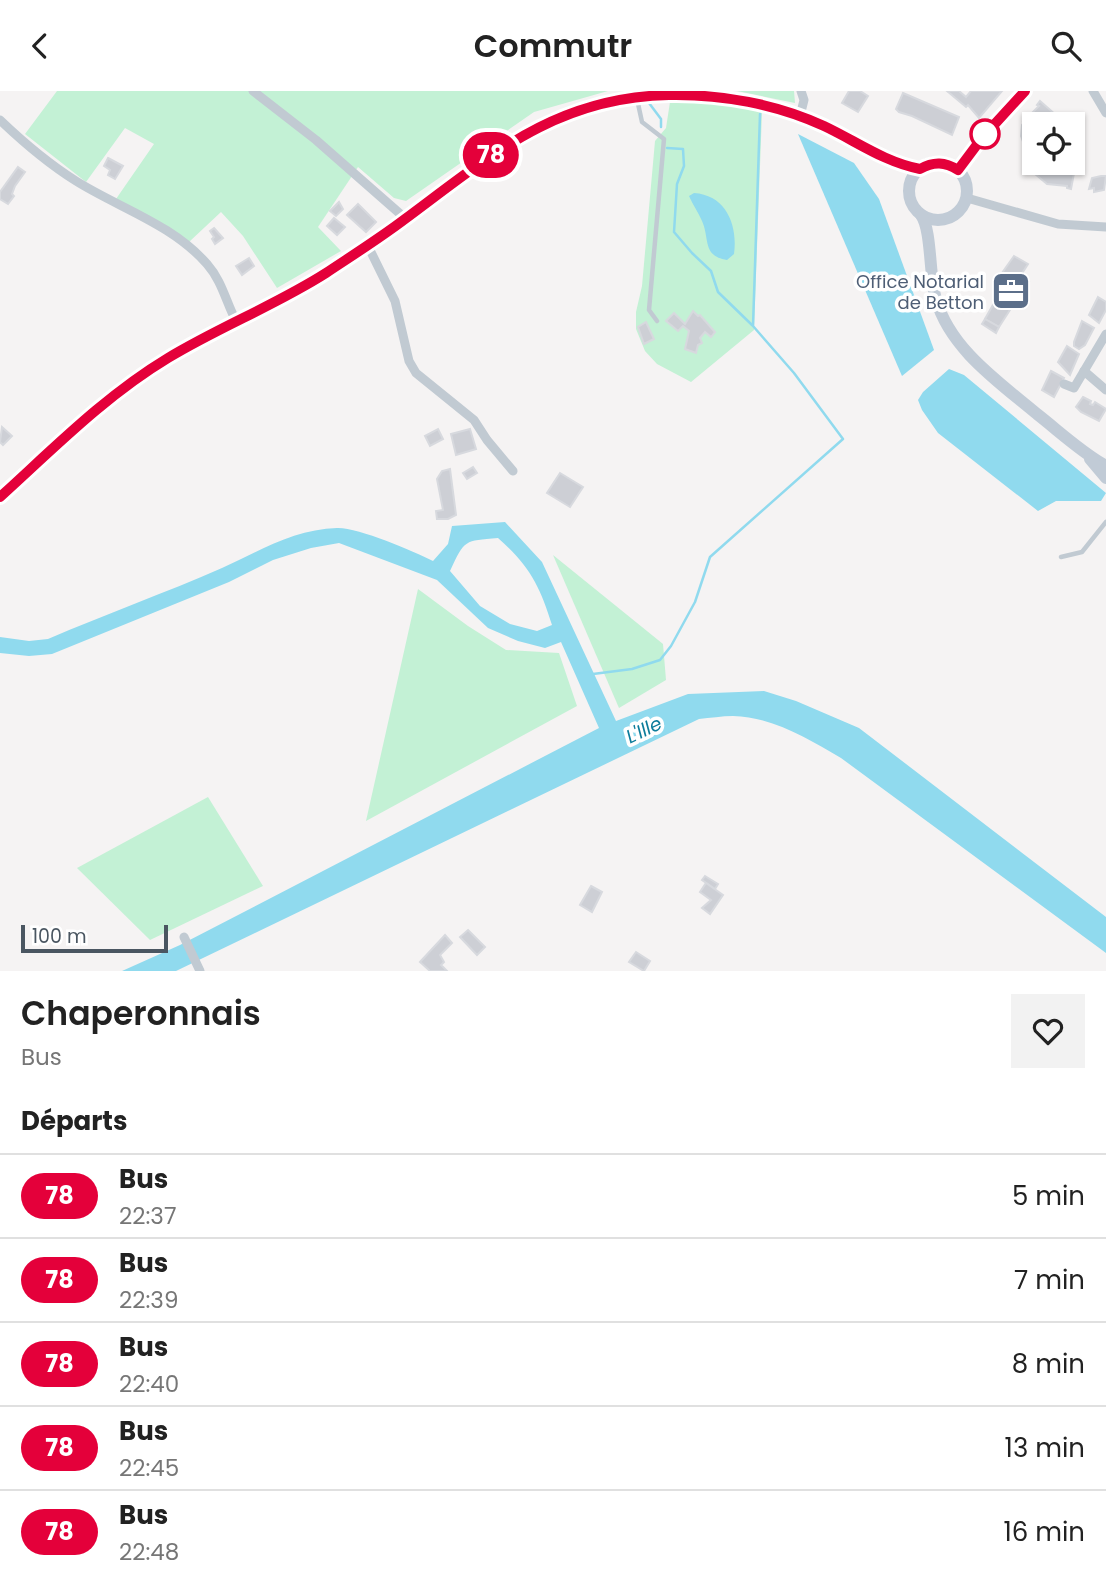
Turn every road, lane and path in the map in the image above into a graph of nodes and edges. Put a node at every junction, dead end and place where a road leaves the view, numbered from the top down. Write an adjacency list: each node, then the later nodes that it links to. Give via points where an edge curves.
1 (253, 91): 16 (street)
2 (812, 91): 5 (street)
3 (1025, 91): 12 (main road)
4 (1093, 91): 7 (street)
5 (802, 96): 8 (street)
6 (636, 98): 8 (main road, via 710,97); 16 (main road, via 593,107 522,132); 22 (lane, via 642,122 664,139 649,310)
7 (1106, 113)
8 (800, 116): 10 (main road)
9 (0, 120): 21 (street, via 76,181 192,249 222,286)
10 (887, 160): 11 (main road); 13 (main road)
11 (920, 169): 12 (main road, via 939,162); 13 (main road)
12 (958, 170): 14 (main road)
13 (910, 184): 15 (main road, via 911,201)
14 (967, 198): 17 (main road, via 954,216); 18 (street, via 1058,224)
15 (921, 215): 17 (main road); 20 (main road, via 927,225)
16 (406, 219): 19 (main road)
17 (943, 220): 20 (main road)
18 (1106, 227)
19 (365, 244): 21 (main road); 29 (street, via 395,301 416,373 474,420)
20 (928, 251): 27 (main road, via 936,301 962,347)
21 (236, 321): 31 (main road, via 165,356 30,465)
22 (657, 321)
23 (1106, 334): 24 (street)
24 (1084, 371): 25 (street, via 1074,388); 26 (street)
25 (1064, 384)
26 (1106, 390)
27 (1087, 455): 28 (main road); 30 (main road)
28 (1106, 466)
29 (513, 471)
30 (1106, 478)
31 (0, 497)
32 (1106, 522): 33 (lane, via 1082,552)
33 (1062, 557)
34 (184, 937): 35 (street)
35 (199, 970)

